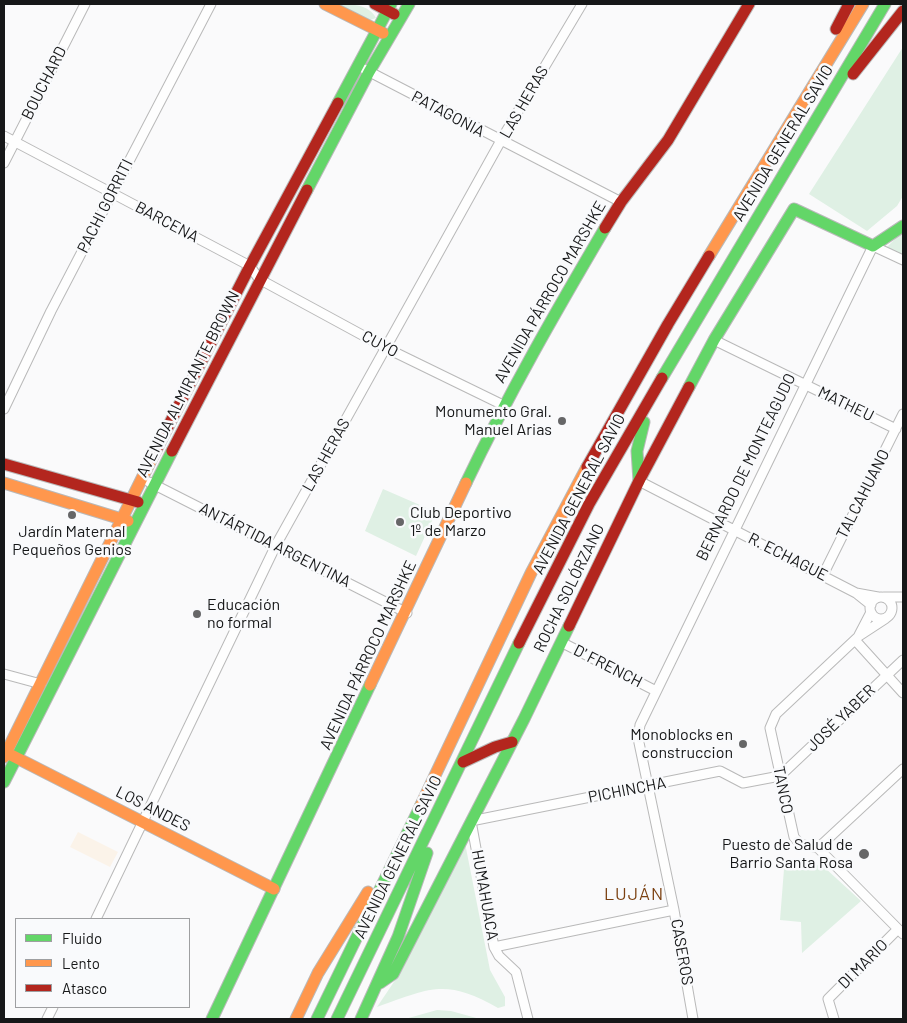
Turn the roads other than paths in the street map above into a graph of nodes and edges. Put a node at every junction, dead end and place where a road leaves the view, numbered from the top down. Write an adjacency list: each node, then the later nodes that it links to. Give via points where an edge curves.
1 (85, 4): 20 (street, BOUCHARD)
2 (211, 4): 24 (street, PACHI GORRITI)
3 (324, 4): 14 (main road)
4 (376, 4): 11 (main road)
5 (409, 4): 13 (main road, AVENIDA ALMIRANTE BROWN)
6 (582, 4): 21 (street, LAS HERAS)
7 (750, 4): 25 (main road, AVENIDA PÁRROCO MARSHKE, via 668,140)
8 (849, 4): 22 (main road)
9 (863, 4): 22 (main road, AVENIDA GENERAL SAVIO)
10 (885, 4): 18 (main road, AVENIDA GENERAL SAVIO)
11 (389, 7): 13 (main road); 14 (main road, AVENIDA ALMIRANTE BROWN)
12 (903, 11): 18 (main road)
13 (400, 18): 15 (main road, AVENIDA ALMIRANTE BROWN)
14 (377, 30): 15 (main road); 16 (main road, AVENIDA ALMIRANTE BROWN)
15 (389, 36): 17 (main road, AVENIDA ALMIRANTE BROWN)
16 (357, 66): 17 (street, PATAGONIA); 29 (main road, AVENIDA ALMIRANTE BROWN)
17 (370, 72): 21 (street, PATAGONIA); 30 (main road, AVENIDA ALMIRANTE BROWN)
18 (812, 126): 34 (main road, AVENIDA GENERAL SAVIO)
19 (4, 136): 20 (street, BARCENA)
20 (14, 141): 23 (street, BOUCHARD); 24 (street, BARCENA)
21 (500, 142): 25 (street, PATAGONIA); 32 (street, LAS HERAS)
22 (777, 147): 75 (main road, AVENIDA GENERAL SAVIO, via 607,430 531,573)
23 (4, 163)
24 (112, 193): 29 (street, BARCENA); 36 (street, PACHI GORRITI, via 50,311)
25 (621, 202): 35 (main road, AVENIDA PÁRROCO MARSHKE)
26 (903, 226): 27 (main road, BERNARDO DE MONTEAGUDO)
27 (873, 246): 28 (street); 31 (main road, ROCHA SOLÓRZANO, via 794,209); 33 (street, BERNARDO DE MONTEAGUDO)
28 (903, 260)
29 (250, 266): 30 (street); 40 (main road, AVENIDA ALMIRANTE BROWN)
30 (259, 279): 32 (street, CUYO); 43 (main road, AVENIDA ALMIRANTE BROWN)
31 (714, 340): 33 (street, MATHEU); 41 (main road, ROCHA SOLÓRZANO)
32 (386, 348): 35 (street, CUYO); 49 (street, LAS HERAS)
33 (804, 384): 38 (street, MATHEU); 48 (street, BERNARDO DE MONTEAGUDO)
34 (656, 387): 41 (main road, via 637,441); 70 (main road, AVENIDA GENERAL SAVIO, via 572,536)
35 (503, 405): 56 (main road, AVENIDA PÁRROCO MARSHKE)
36 (4, 409)
37 (903, 414): 38 (street, TALCAHUANO)
38 (896, 429): 50 (street, TALCAHUANO)
39 (4, 464): 44 (main road)
40 (142, 479): 43 (street, ANTÁRTIDA ARGENTINA); 44 (main road, AVENIDA ALMIRANTE BROWN)
41 (639, 481): 48 (street, R. ECHAGUE); 59 (main road, ROCHA SOLÓRZANO)
42 (4, 483): 46 (main road)
43 (155, 485): 45 (main road, AVENIDA ALMIRANTE BROWN); 49 (street, ANTÁRTIDA ARGENTINA)
44 (131, 500): 45 (main road); 46 (main road, AVENIDA ALMIRANTE BROWN)
45 (145, 504): 47 (main road, AVENIDA ALMIRANTE BROWN)
46 (121, 518): 47 (main road); 63 (main road, AVENIDA ALMIRANTE BROWN)
47 (135, 524): 69 (main road, AVENIDA ALMIRANTE BROWN)
48 (734, 531): 50 (street, R. ECHAGUE); 64 (street, BERNARDO DE MONTEAGUDO)
49 (276, 545): 56 (street, ANTÁRTIDA ARGENTINA); 78 (street, LAS HERAS)
50 (823, 575): 51 (street, R. ECHAGUE)
51 (856, 593): 52 (street, R. ECHAGUE); 54 (street, R. ECHAGUE)
52 (880, 597): 53 (street, R. ECHAGUE); 54 (street); 55 (street, via 892,604)
53 (903, 598): 55 (street)
54 (871, 609): 57 (street, via 878,619); 58 (street)
55 (892, 611): 57 (street)
56 (406, 613): 80 (main road, AVENIDA PÁRROCO MARSHKE)
57 (885, 618): 58 (street)
58 (857, 638): 62 (street); 72 (street, TANCO, via 776,714 770,728)
59 (561, 642): 64 (street, D' FRENCH); 67 (main road, ROCHA SOLÓRZANO)
60 (903, 660): 62 (street, JOSÉ YABER)
61 (4, 674): 63 (street)
62 (886, 675): 65 (street); 72 (street, JOSÉ YABER)
63 (41, 684): 68 (main road, AVENIDA ALMIRANTE BROWN)
64 (656, 691): 66 (street, BERNARDO DE MONTEAGUDO, via 640,725)
65 (903, 693)
66 (638, 738): 74 (street, CASEROS)
67 (512, 742): 70 (main road); 77 (main road, ROCHA SOLÓRZANO)
68 (5, 755): 69 (main road, LOS ANDES)
69 (17, 758): 73 (main road, AVENIDA ALMIRANTE BROWN); 78 (main road, LOS ANDES)
70 (463, 762): 76 (main road, AVENIDA GENERAL SAVIO)
71 (903, 769): 79 (street)
72 (780, 776): 74 (street, PICHINCHA, via 743,783 720,771); 79 (street, TANCO, via 794,837 800,844)
73 (4, 782)
74 (647, 786): 77 (street, PICHINCHA); 81 (street, CASEROS)
75 (425, 798): 87 (main road, via 318,973); 88 (main road, AVENIDA GENERAL SAVIO)
76 (442, 803): 85 (main road, via 416,887); 89 (main road, AVENIDA GENERAL SAVIO)
77 (471, 821): 84 (street, HUMAHUACA); 85 (main road, ROCHA SOLÓRZANO, via 393,974)
78 (143, 822): 80 (main road, LOS ANDES); 82 (street, LAS HERAS)
79 (818, 848): 83 (street, TANCO)
80 (274, 889): 86 (main road, AVENIDA PÁRROCO MARSHKE)
81 (674, 910): 84 (street); 92 (street, CASEROS)
82 (96, 918)
83 (901, 932): 93 (street, DI MARIO, via 828,999)
84 (494, 947): 91 (street, HUMAHUACA, via 516,972)
85 (380, 983): 90 (main road)
86 (212, 1019)
87 (296, 1019)
88 (317, 1019)
89 (337, 1019)
90 (360, 1019)
91 (528, 1019)
92 (693, 1019)
93 (834, 1019)

